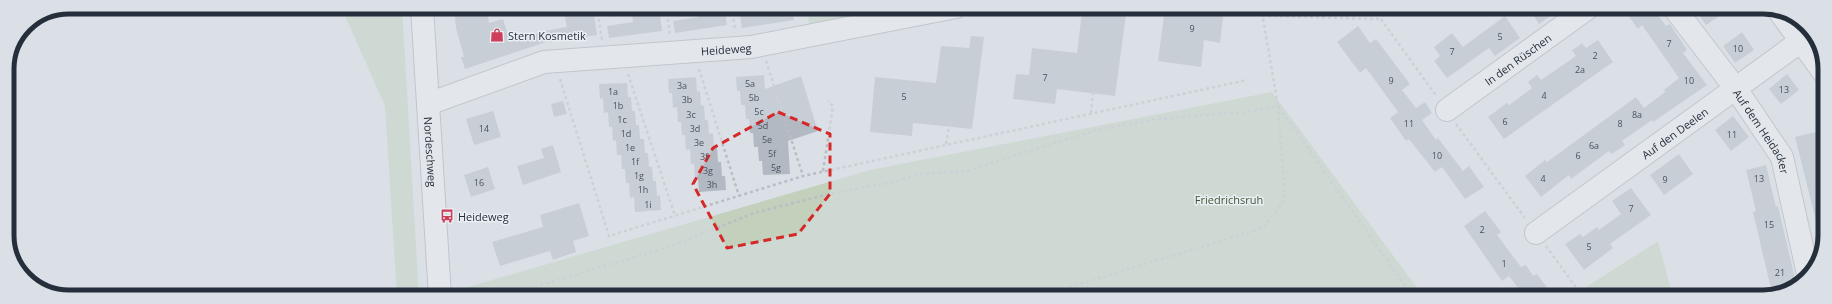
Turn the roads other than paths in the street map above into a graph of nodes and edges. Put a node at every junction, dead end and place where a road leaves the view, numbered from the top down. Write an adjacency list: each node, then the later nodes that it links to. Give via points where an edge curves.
1 (422, 14): 9 (street, Nordeschweg)
2 (921, 14): 9 (street, Heideweg, via 761,46 544,62)
3 (1580, 14): 10 (street, In den Rüschen)
4 (1679, 14): 8 (street, Auf dem Heidacker)
5 (1788, 20): 6 (street)
6 (1808, 42): 7 (street); 8 (street, Auf den Deelen)
7 (1817, 60)
8 (1736, 89): 11 (street, Auf den Deelen); 12 (street, Auf dem Heidacker, via 1782,156)
9 (428, 104): 13 (street, Nordeschweg)
10 (1447, 110)
11 (1536, 233)
12 (1807, 268)
13 (440, 290)

